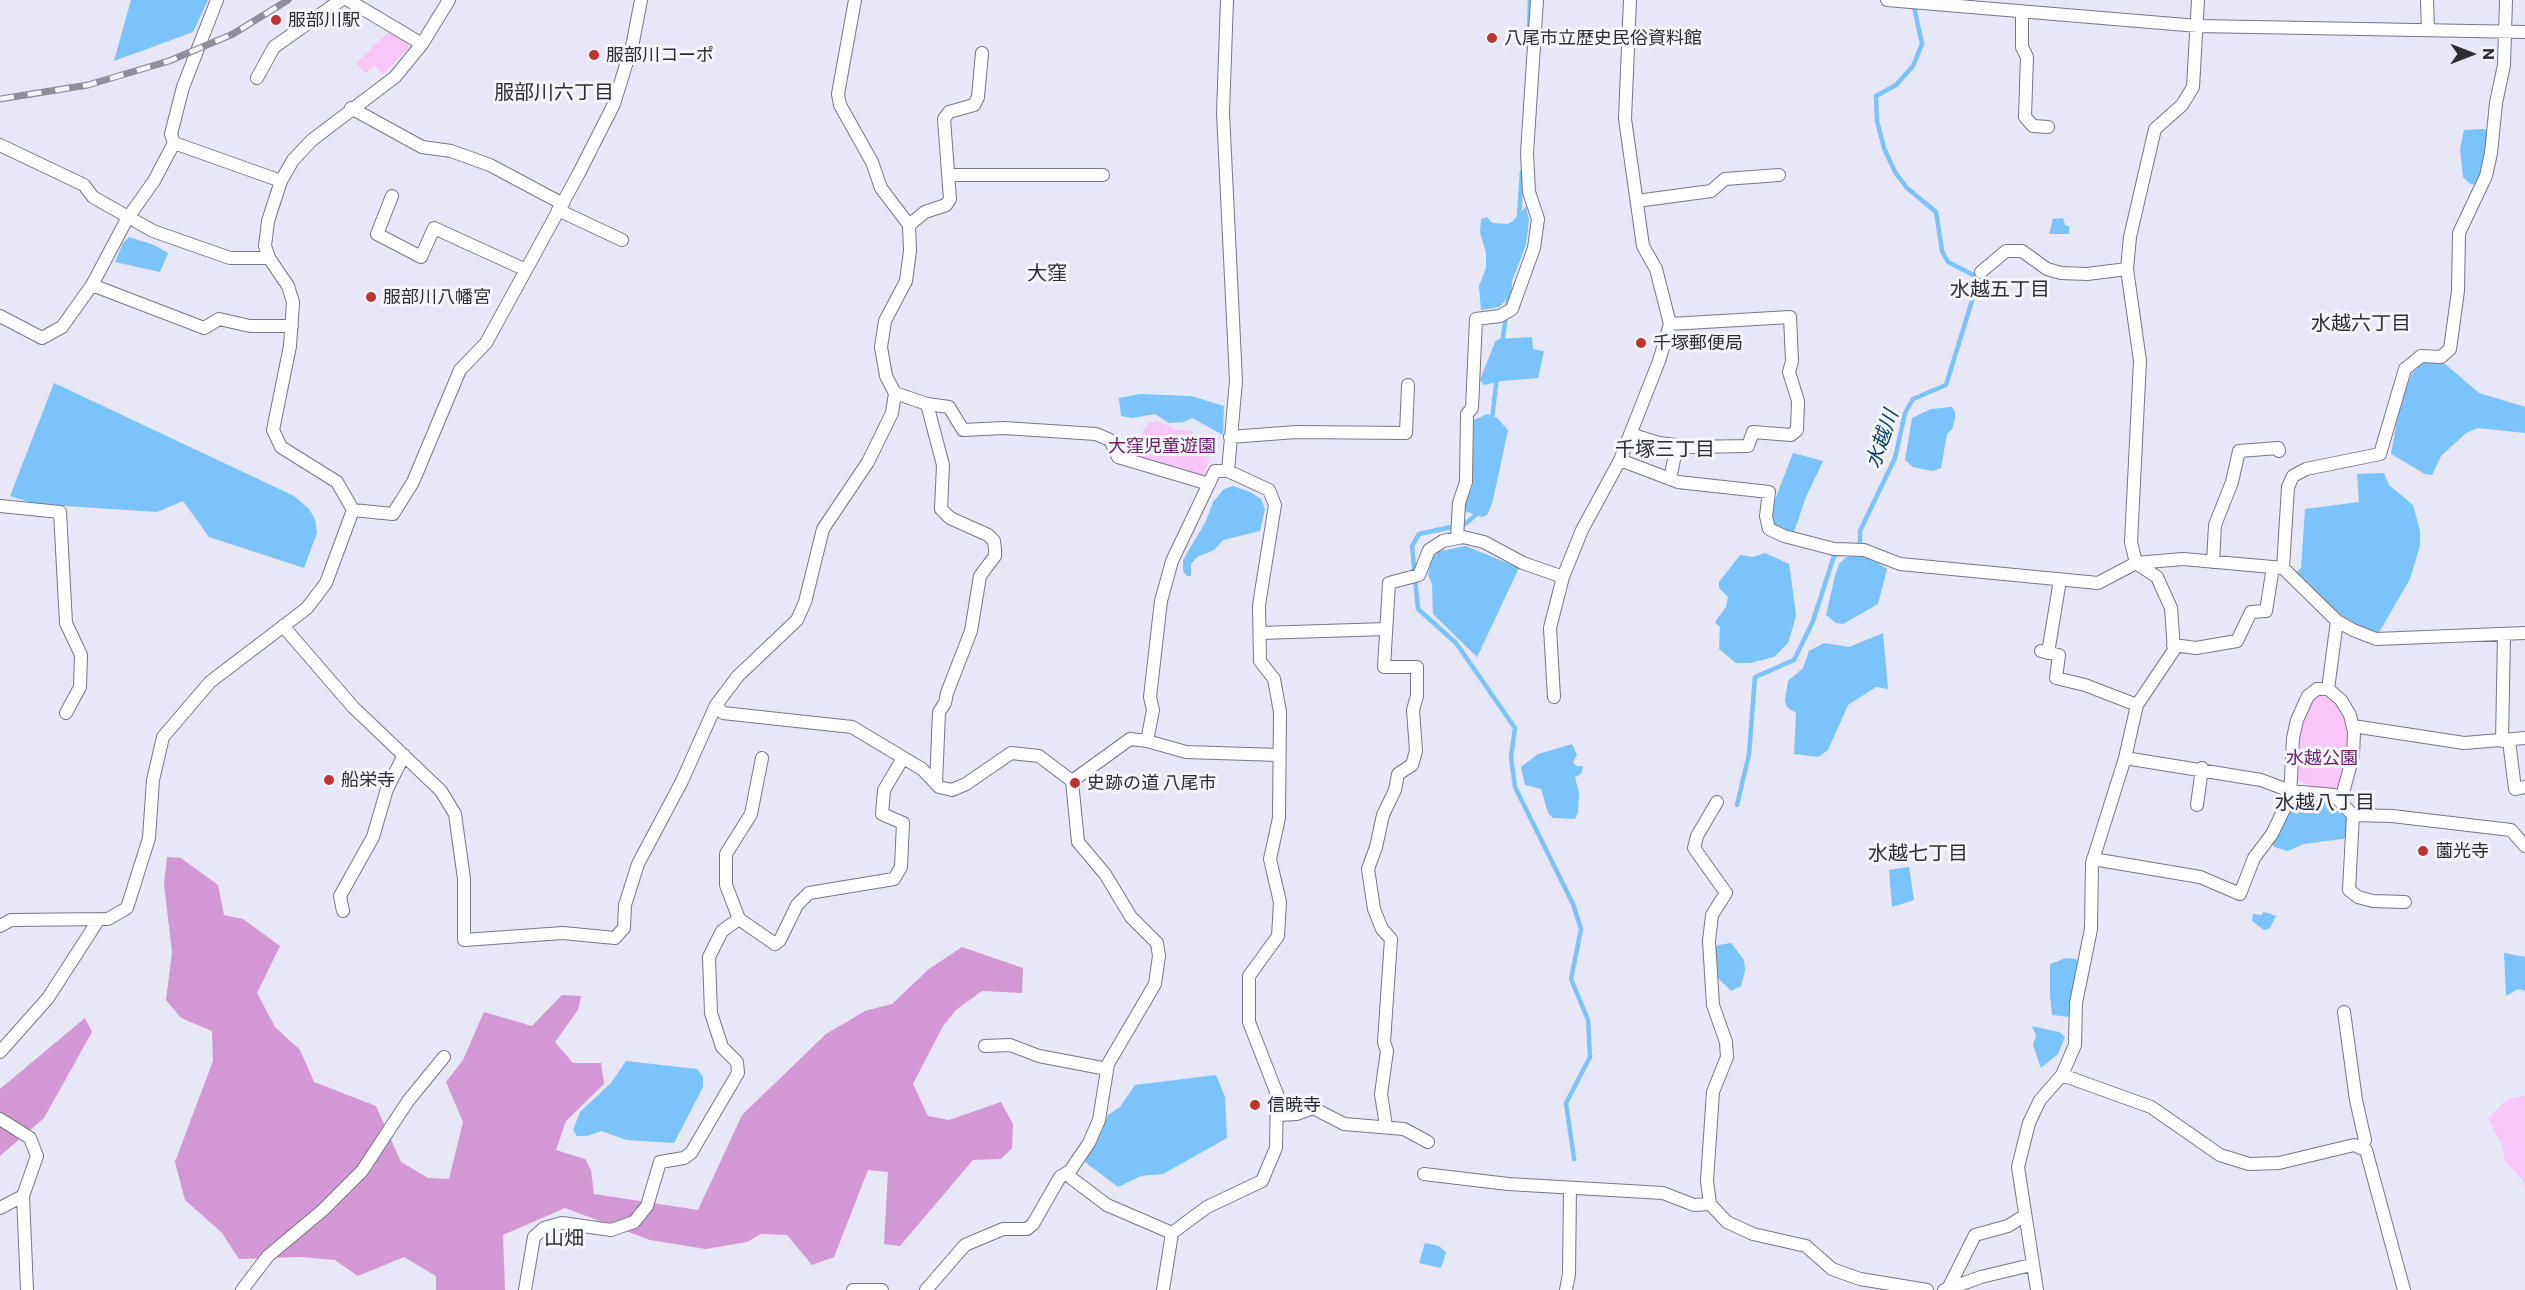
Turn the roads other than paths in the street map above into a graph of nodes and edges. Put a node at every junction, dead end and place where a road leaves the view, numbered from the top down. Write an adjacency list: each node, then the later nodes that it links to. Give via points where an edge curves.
1 (217, 0): 25 (street, via 183,87 171,134)
2 (341, 0): 22 (street, via 274,47)
3 (348, 0): 20 (street)
4 (449, 0): 20 (street)
5 (641, 0): 33 (street, via 614,104)
6 (855, 0): 35 (street, via 838,94 840,105 872,162 881,188)
7 (1227, 0): 49 (street, via 1223,113 1236,381)
8 (1537, 0): 58 (street, via 1527,153 1529,192 1538,219 1534,248 1512,309 1500,316 1476,319 1472,408 1467,414 1466,482 1459,503)
9 (1630, 0): 32 (street, via 1625,119)
10 (1887, 0): 14 (street)
11 (2198, 0): 16 (street)
12 (2427, 0): 17 (street)
13 (2506, 0): 18 (street)
14 (1968, 4): 15 (street)
15 (2022, 12): 16 (street); 24 (street, via 2022,47 2027,57 2025,117 2033,126)
16 (2198, 26): 17 (street); 38 (street, via 2193,87 2182,105 2155,129 2130,237)
17 (2428, 30): 18 (street)
18 (2505, 32): 19 (street); 61 (street, via 2504,65 2486,176 2459,233 2458,291 2450,350 2441,357 2421,356 2405,369 2380,454 2306,469 2293,476 2288,487)
19 (2525, 32)
20 (422, 44): 23 (street, via 395,77)
21 (982, 53): 27 (street, via 974,105 949,111 944,119)
22 (256, 78)
23 (351, 108): 30 (street, via 293,160); 33 (street, via 422,147 451,151 490,165)
24 (2048, 127)
25 (174, 143): 30 (street); 34 (street)
26 (0, 145): 34 (street, via 84,185 93,197)
27 (948, 175): 28 (street); 35 (street, via 950,200)
28 (1103, 175)
29 (1779, 175): 32 (street, via 1725,179 1711,191)
30 (281, 182): 37 (street, via 268,221 265,246)
31 (392, 196): 39 (street, via 377,234 421,257 434,228)
32 (1637, 201): 43 (street, via 1643,246 1656,269)
33 (560, 207): 36 (street); 39 (street)
34 (127, 219): 37 (street, via 207,252 230,258); 41 (street)
35 (909, 225): 46 (street, via 906,281 885,321 881,347 886,376)
36 (622, 240)
37 (269, 258): 44 (street, via 288,286 293,302)
38 (2127, 269): 40 (street, via 2061,273 2022,251 2006,250); 60 (street, via 2140,361 2131,542)
39 (526, 270): 57 (street, via 486,343 460,370 413,482 393,514)
40 (1981, 272)
41 (92, 285): 42 (street, via 62,327 42,338); 44 (street, via 204,328 219,319 250,326)
42 (0, 316)
43 (1670, 324): 48 (street); 50 (street, via 1790,317 1789,372 1798,401 1797,430 1791,435 1753,432 1748,446)
44 (292, 326): 57 (street, via 273,430 281,447 337,482)
45 (1408, 385): 49 (street, via 1407,433 1296,432)
46 (895, 393): 47 (street); 73 (street, via 892,413 868,462 823,529 797,620 738,676)
47 (927, 404): 55 (street, via 950,407 963,430 1096,434 1110,440 1118,457); 87 (street, via 943,465 941,510 988,535 995,549 980,576 971,632 939,712)
48 (1630, 434): 50 (street); 52 (street)
49 (1230, 437): 53 (street)
50 (1677, 445): 54 (street)
51 (2279, 451): 59 (street, via 2239,451 2215,525)
52 (1620, 460): 54 (street); 62 (street, via 1582,530)
53 (1228, 471): 55 (street, via 1215,471); 67 (street, via 1269,490 1275,505 1259,605)
54 (1670, 479): 63 (street, via 1769,492 1769,528 1784,536 1834,549 1863,550 1900,564)
55 (1209, 484): 78 (street, via 1172,561 1161,601)
56 (0, 506): 75 (street, via 60,512 66,623 81,655 80,687)
57 (353, 510): 65 (street, via 326,584 308,608)
58 (1457, 538): 62 (street, via 1484,542); 66 (street, via 1429,550 1419,575 1389,583)
59 (2213, 562): 60 (street, via 2183,559); 61 (street)
60 (2136, 563): 63 (street, via 2098,583); 70 (street, via 2157,577 2171,608)
61 (2278, 568): 64 (street); 70 (street, via 2266,611 2251,612 2237,641 2196,648)
62 (1563, 578): 72 (street, via 1550,628)
63 (2060, 580): 74 (street, via 2045,652 2059,655 2056,678)
64 (2337, 621): 69 (street, via 2376,639); 71 (street)
65 (283, 626): 80 (street, via 353,707); 98 (street, via 210,682 163,737 153,780 149,838 127,908 108,919)
66 (1386, 629): 67 (street); 109 (street, via 1384,667 1417,667 1413,710 1416,752 1412,765 1398,774 1368,869 1374,909 1391,939 1384,1042 1388,1051 1381,1094)
67 (1260, 633): 81 (street, via 1260,661 1274,680 1280,712)
68 (2525, 633): 69 (street)
69 (2504, 634): 79 (street)
70 (2173, 645): 74 (street, via 2174,650)
71 (2328, 689): 76 (street, via 2341,700); 89 (street, via 2317,689 2308,696 2297,720)
72 (1554, 697)
73 (716, 705): 80 (street, via 638,864 625,905 624,928 615,938 563,933 464,940 464,879 455,814 441,791); 83 (street, via 723,713 852,727)
74 (2137, 705): 84 (street)
75 (66, 713)
76 (2353, 726): 79 (street, via 2464,743); 90 (street, via 2353,756)
77 (2525, 738): 79 (street)
78 (1147, 741): 81 (street, via 1186,752); 86 (street, via 1130,740)
79 (2505, 741): 88 (street, via 2515,789)
80 (404, 755): 97 (street, via 387,789 373,837 340,896)
81 (1279, 755): 107 (street, via 1279,818 1270,858 1280,902 1278,936 1249,976 1249,1022 1277,1094)
82 (762, 758): 99 (street, via 751,814 726,854 726,885)
83 (903, 758): 87 (street, via 922,769); 99 (street, via 884,790 882,814 903,823 901,867 894,879 809,893 797,905 775,944)
84 (2125, 758): 85 (street); 95 (street)
85 (2202, 768): 89 (street, via 2261,780); 92 (street)
86 (1072, 781): 87 (street, via 1038,756 1011,753 952,790); 105 (street, via 1078,842 1105,874 1131,917 1157,943 1159,956 1155,984)
87 (936, 784)
88 (2525, 788)
89 (2290, 791): 90 (street, via 2334,795); 95 (street, via 2272,834 2254,858 2240,894 2200,877)
90 (2341, 800): 93 (street)
91 (1717, 802): 116 (street, via 1694,848 1726,893 1712,915 1709,941 1713,1005 1727,1057 1713,1092 1707,1181)
92 (2197, 805)
93 (2353, 815): 94 (street, via 2511,830); 96 (street, via 2349,890 2373,901)
94 (2525, 846)
95 (2093, 859): 106 (street, via 2091,929 2076,1003 2075,1045)
96 (2405, 902)
97 (343, 911)
98 (99, 919): 100 (street, via 11,920); 103 (street, via 48,998)
99 (739, 920): 125 (street, via 722,931 709,957 711,1013 722,1047 737,1062 738,1073 691,1153 660,1162 646,1206 634,1222 611,1230 561,1223 544,1228 534,1237)
100 (0, 926)
101 (2344, 1012): 111 (street, via 2365,1140)
102 (985, 1046): 105 (street, via 1010,1045 1039,1056)
103 (0, 1052)
104 (444, 1057): 124 (street, via 408,1101 362,1171 268,1256)
105 (1107, 1069): 112 (street, via 1099,1120 1089,1143)
106 (2062, 1075): 111 (street, via 2151,1107 2220,1155 2249,1164 2279,1163 2354,1145); 118 (street, via 2040,1100 2029,1123 2018,1167)
107 (1278, 1116): 109 (street, via 1313,1108 1344,1124); 119 (street, via 1276,1148 1262,1180 1206,1207)
108 (0, 1119): 115 (street, via 35,1145 37,1156)
109 (1386, 1126): 110 (street, via 1404,1129)
110 (1428, 1142)
111 (2361, 1148): 133 (street, via 2366,1150)
112 (1066, 1174): 119 (street, via 1107,1205); 128 (street, via 1060,1177 1033,1224 1027,1228 1003,1228 965,1245)
113 (1424, 1174): 114 (street)
114 (1570, 1188): 116 (street, via 1663,1193 1694,1205); 130 (street)
115 (23, 1196): 117 (street); 123 (street)
116 (1710, 1204): 121 (street, via 1727,1222 1753,1234 1806,1246 1832,1269)
117 (0, 1208)
118 (2024, 1216): 120 (street); 122 (street, via 2008,1226 1975,1235)
119 (1172, 1233): 129 (street)
120 (2031, 1265): 122 (street); 132 (street)
121 (1887, 1287): 131 (street)
122 (1946, 1289)
123 (27, 1290)
124 (242, 1290)
125 (525, 1290)
126 (853, 1290): 127 (street)
127 (882, 1290)
128 (926, 1290)
129 (1163, 1290)
130 (1566, 1290)
131 (1927, 1290)
132 (2037, 1290)
133 (2404, 1290)

